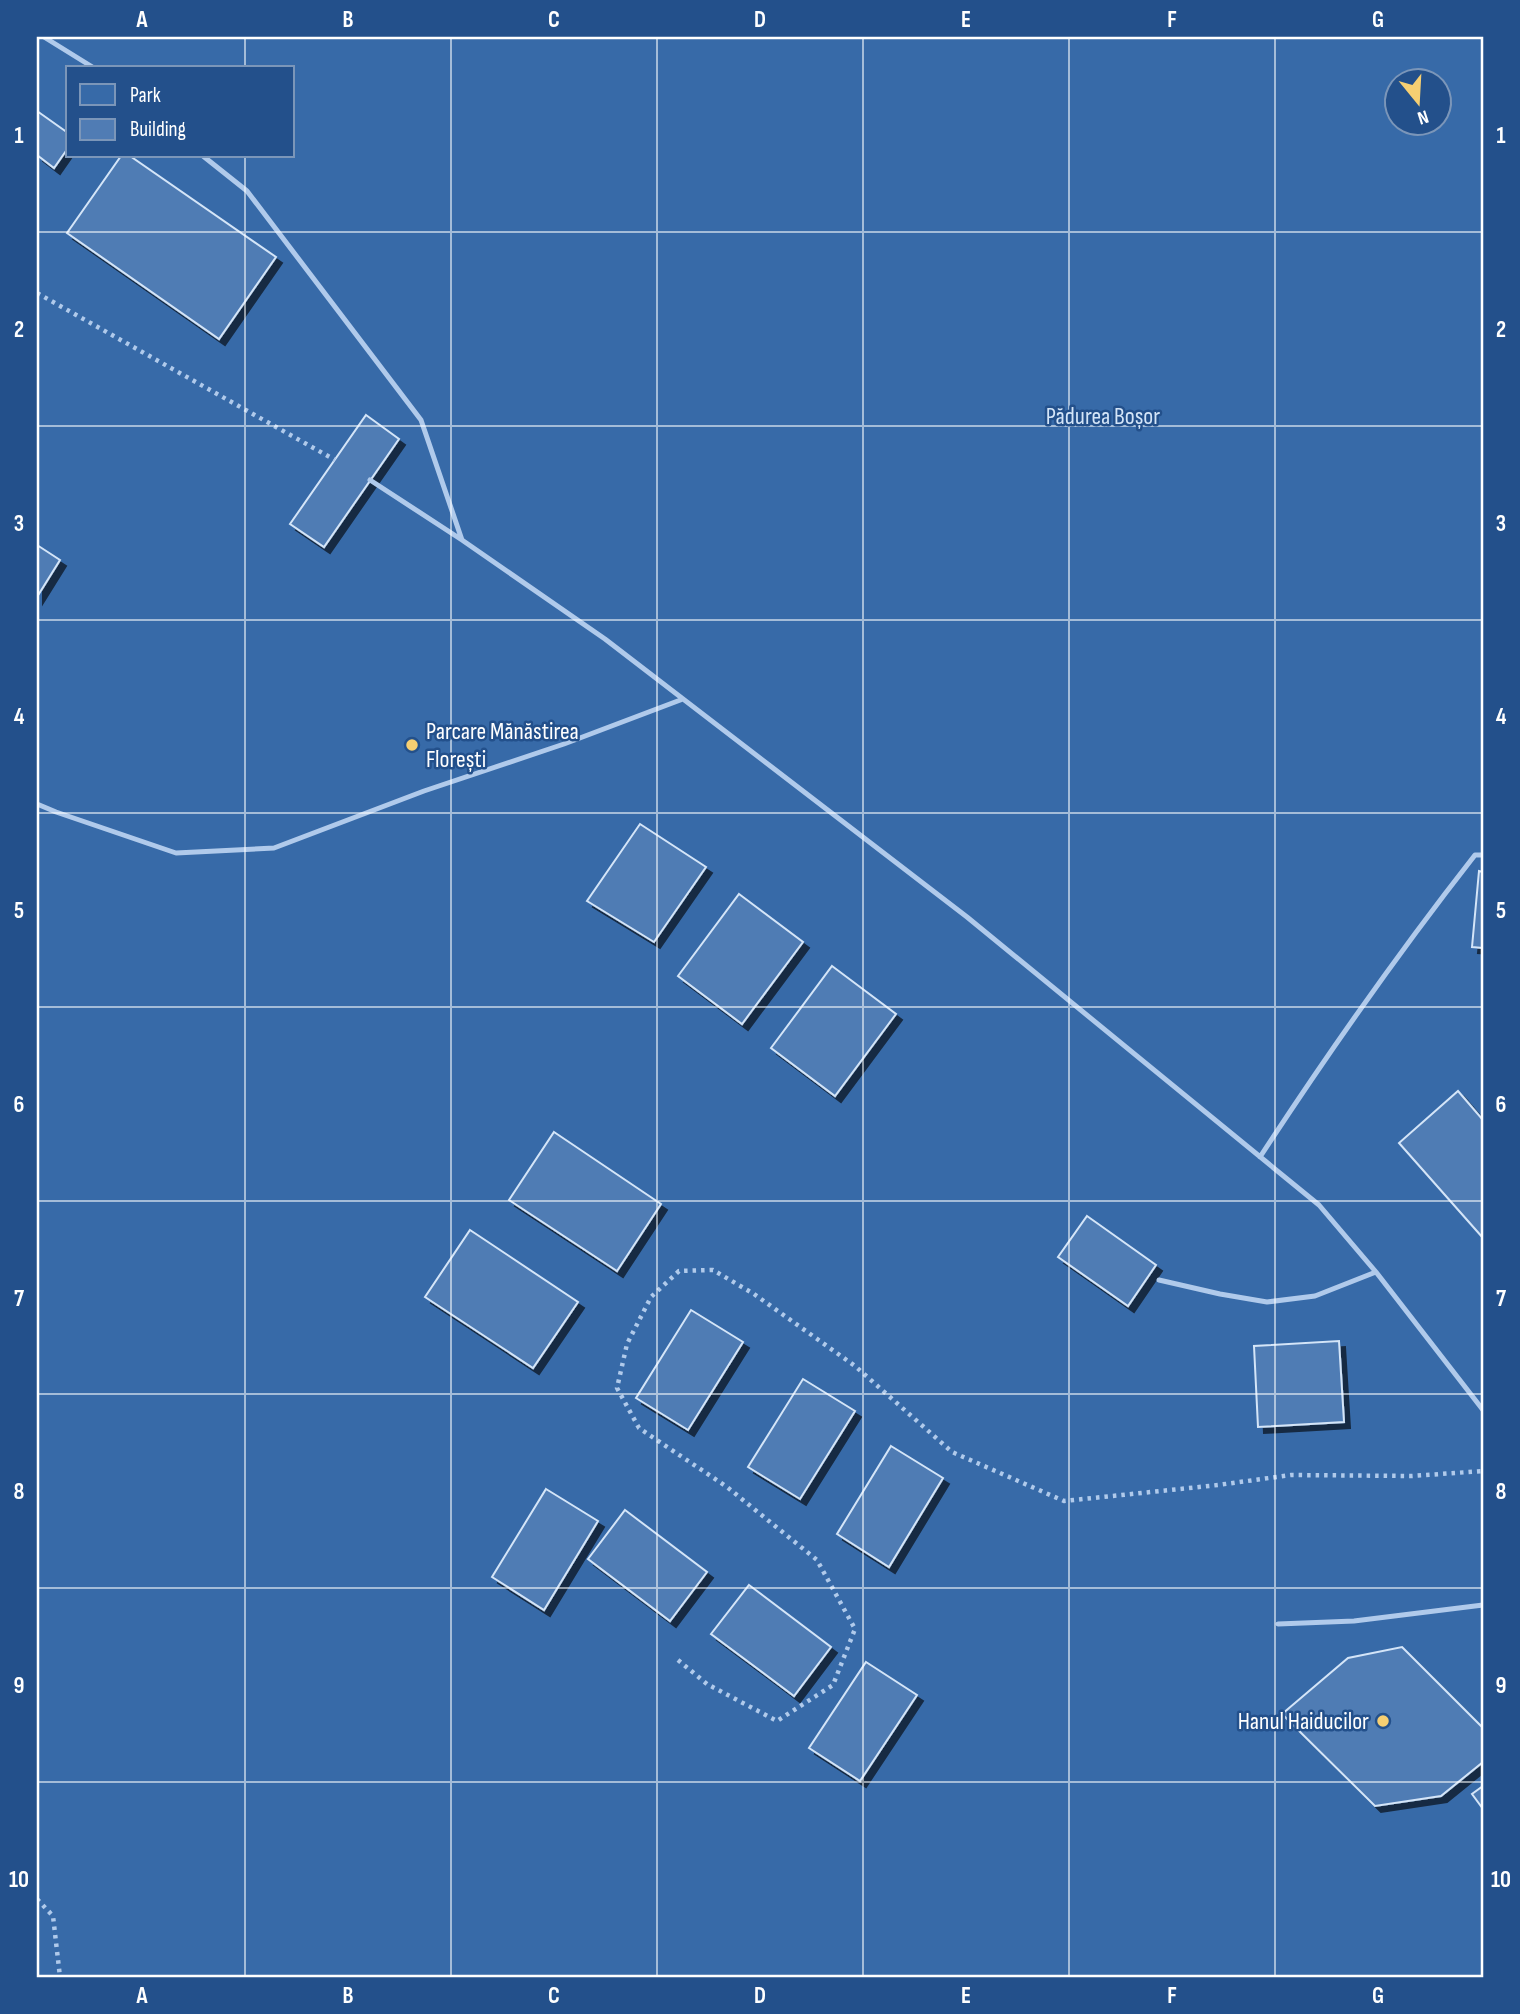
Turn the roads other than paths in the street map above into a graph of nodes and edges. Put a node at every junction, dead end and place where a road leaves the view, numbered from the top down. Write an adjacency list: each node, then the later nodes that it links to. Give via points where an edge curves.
1 (44, 37): 2 (lane)
2 (91, 66)
3 (206, 158): 5 (lane, via 247,191 421,420)
4 (370, 480): 5 (lane)
5 (462, 540): 6 (lane)
6 (683, 699): 7 (lane, via 274,848 176,853); 9 (lane, via 967,917)
7 (37, 804)
8 (1483, 855): 9 (lane, via 1475,855 1421,924)
9 (1260, 1157): 10 (lane, via 1319,1205)
10 (1376, 1272): 11 (lane, via 1315,1296 1267,1302); 12 (lane)
11 (1159, 1280)
12 (1483, 1410)
13 (1483, 1605): 14 (lane, via 1354,1621)
14 (1278, 1624)

